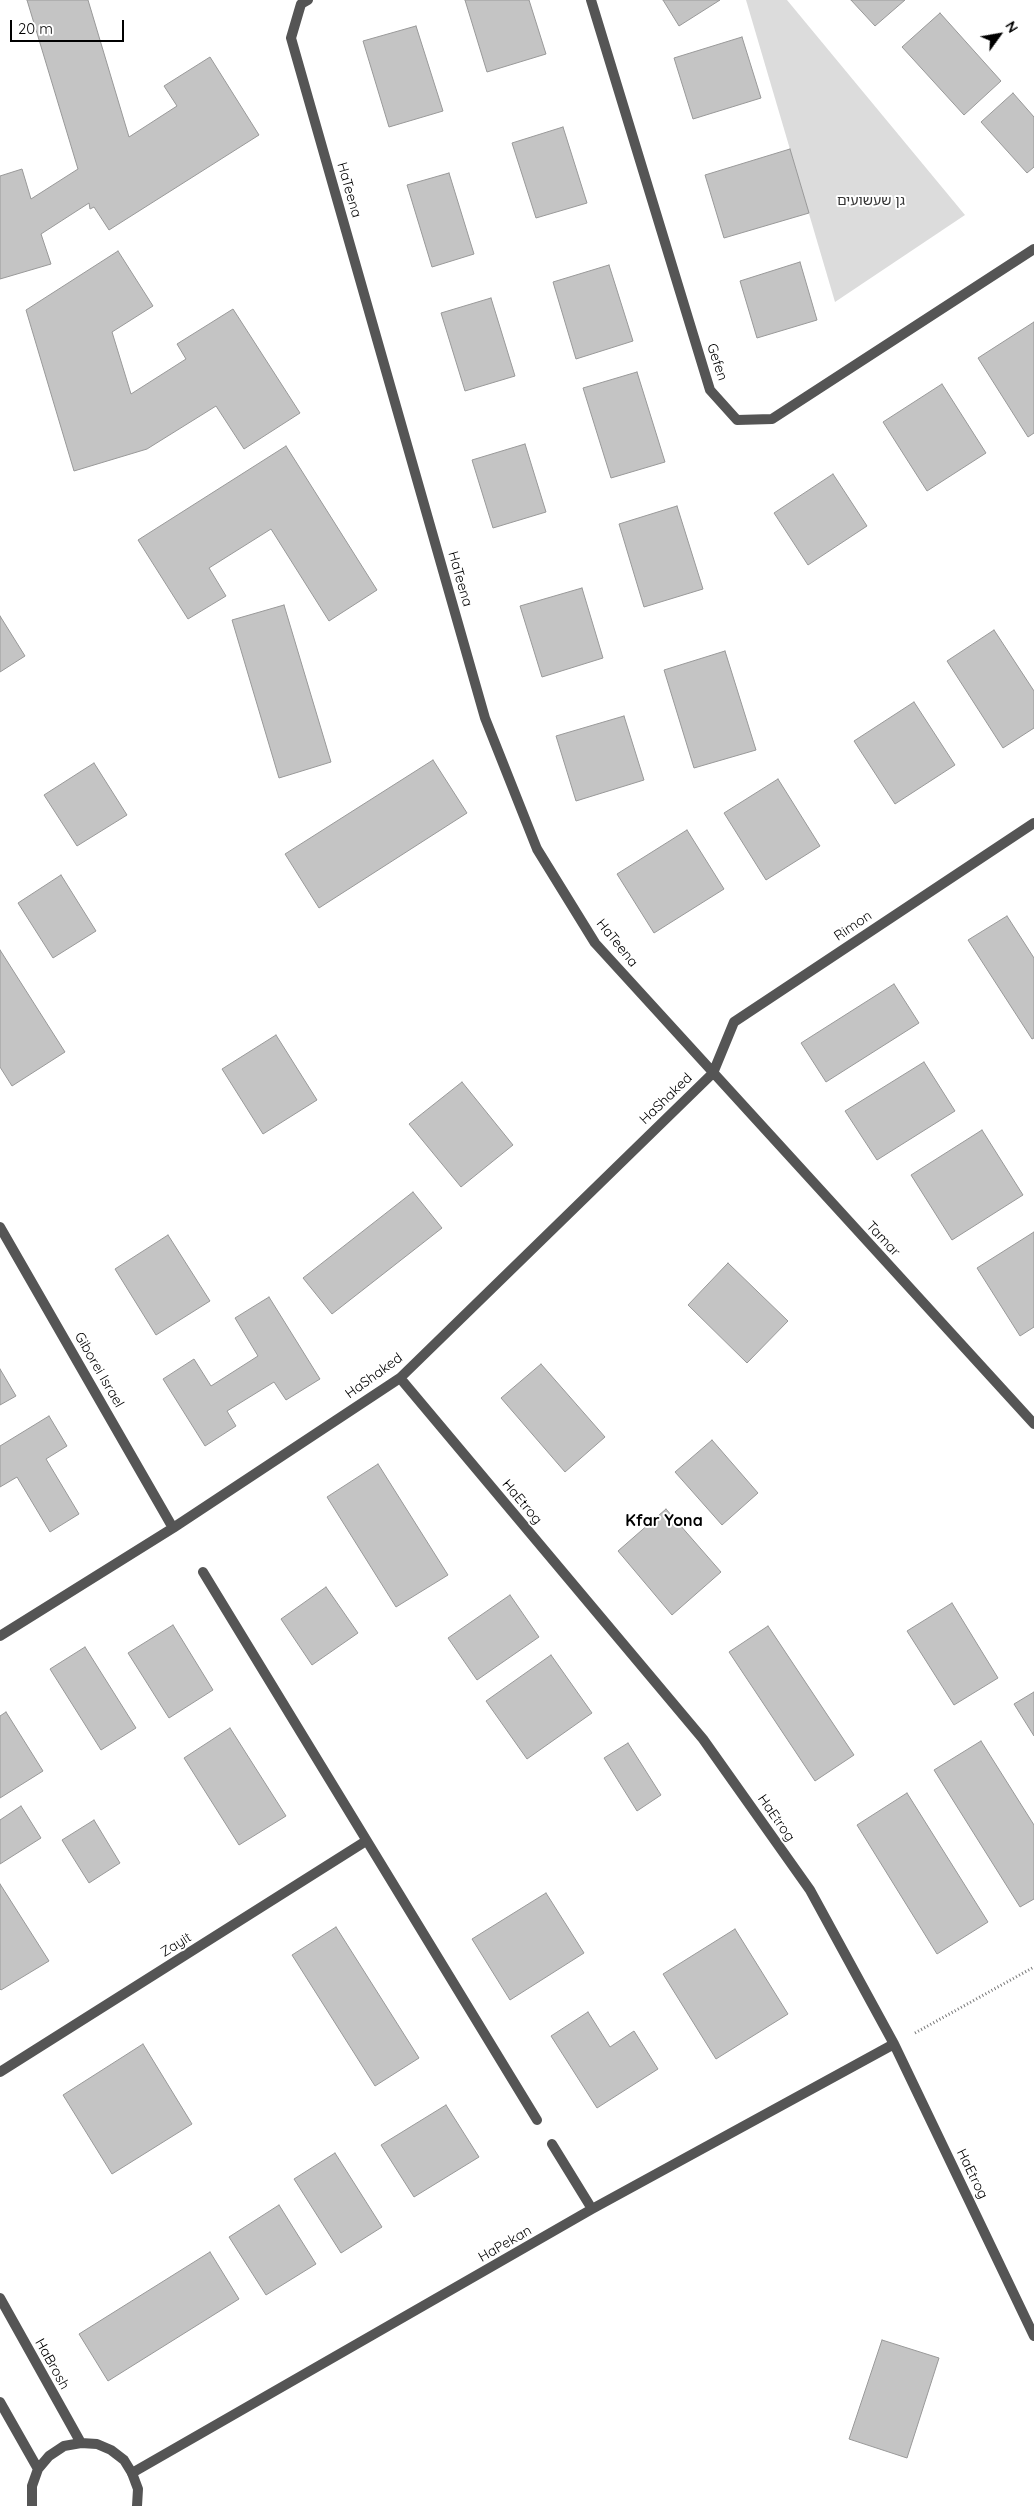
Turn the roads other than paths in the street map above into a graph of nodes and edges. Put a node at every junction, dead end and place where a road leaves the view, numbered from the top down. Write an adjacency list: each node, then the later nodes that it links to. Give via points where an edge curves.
1 (308, 0): 5 (street, HaTeena, via 300,4 291,38 485,718 538,849 595,942)
2 (591, 0): 3 (street, Gefen, via 710,390 737,420 772,419)
3 (1034, 249)
4 (1034, 823): 5 (street, Rimon, via 734,1022)
5 (713, 1073): 7 (street, HaShaked); 8 (street, Tamar)
6 (0, 1227): 9 (street, Giborei Israel)
7 (400, 1378): 9 (street, HaShaked); 13 (street, HaEtrog, via 703,1739 810,1890)
8 (1034, 1424)
9 (173, 1528): 11 (street, HaShaked)
10 (203, 1572): 12 (street)
11 (0, 1636)
12 (366, 1841): 14 (street, Zayit); 15 (street)
13 (894, 2044): 17 (street, HaPekan); 19 (street, HaEtrog)
14 (0, 2072)
15 (537, 2120)
16 (552, 2144): 17 (street)
17 (592, 2210): 23 (street, HaPekan)
18 (0, 2298): 21 (street, HaBrosh)
19 (1034, 2336)
20 (0, 2402): 22 (street)
21 (81, 2442): 22 (street, via 64,2446); 23 (street, via 111,2450 124,2460)
22 (38, 2469): 24 (street, via 32,2486)
23 (132, 2473): 25 (street, via 138,2489)
24 (32, 2506)
25 (137, 2506)

